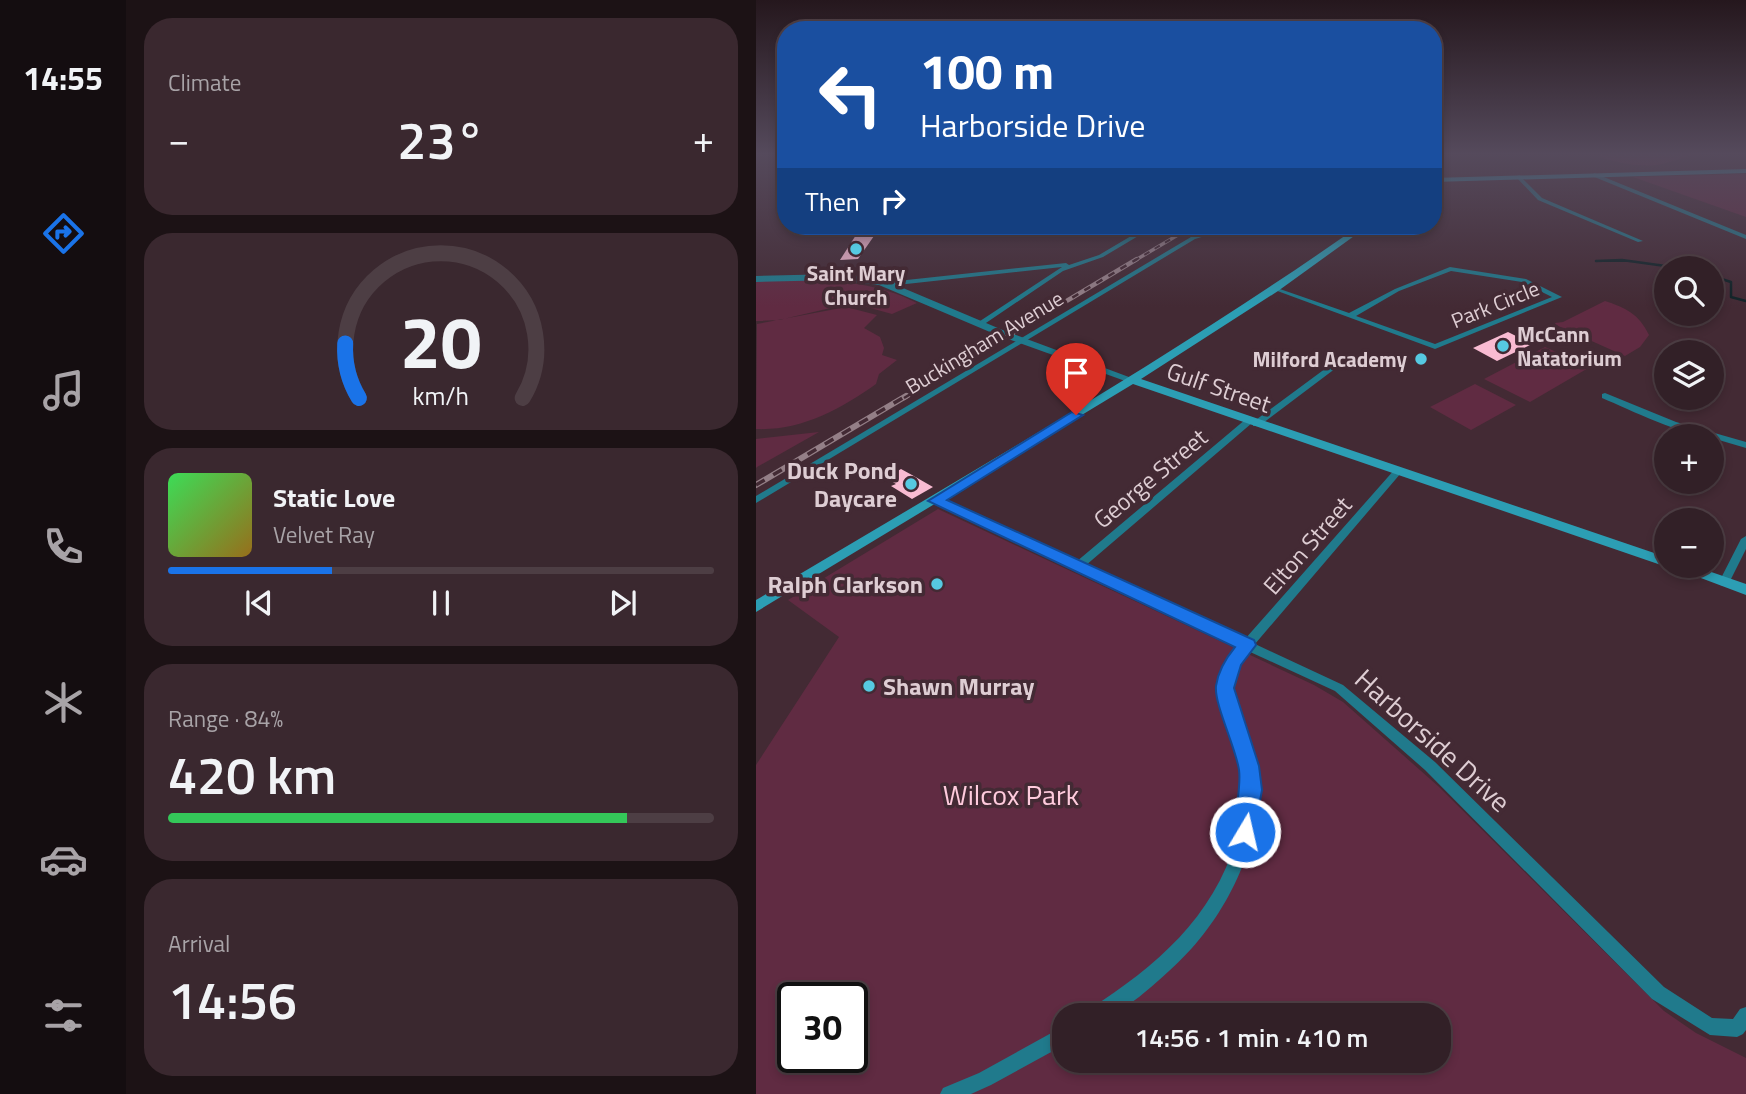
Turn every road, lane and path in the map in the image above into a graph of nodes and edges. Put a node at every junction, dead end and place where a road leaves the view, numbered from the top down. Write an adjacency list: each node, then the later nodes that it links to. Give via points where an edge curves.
1 (1554, 205): 7 (street)
2 (1668, 205): 6 (street)
3 (1137, 235): 8 (street, via 1101,256)
4 (1204, 235): 14 (street, Buckingham Avenue)
5 (1351, 235): 11 (main road)
6 (1746, 237)
7 (1640, 241)
8 (1075, 264): 10 (street); 13 (street)
9 (756, 279): 10 (street, Gulf Street, via 837,277)
10 (888, 284): 13 (street, Gulf Street)
11 (1275, 289): 12 (street); 16 (main road)
12 (1352, 315): 12 (street, Park Circle, via 1435,347 1558,297 1524,280 1450,270 1397,290)
13 (980, 325): 14 (street, Gulf Street)
14 (1020, 341): 16 (street, Gulf Street); 21 (street, Buckingham Avenue)
15 (1339, 362): 18 (street, George Street)
16 (1132, 380): 18 (main road, Gulf Street); 22 (main road)
17 (1605, 396): 19 (street, via 1674,424)
18 (1252, 423): 20 (main road, Gulf Street); 25 (street, George Street)
19 (1746, 445)
20 (1398, 471): 24 (main road, Gulf Street); 30 (street, Elton Street)
21 (756, 500)
22 (936, 501): 25 (street, Harborside Drive); 29 (main road)
23 (1746, 539): 27 (street)
24 (1654, 558)
25 (1078, 566): 30 (street, Harborside Drive)
26 (1712, 578): 27 (main road)
27 (1724, 582): 28 (main road)
28 (1746, 590)
29 (756, 607)
30 (1247, 645): 31 (street, Elton Street, via 1233,662 1225,688 1252,790 1238,860 1206,921 1139,989); 32 (street, Harborside Drive, via 1346,693 1430,766 1658,993 1710,1026 1733,1028 1742,1024)
31 (1116, 1003)
32 (1746, 1015)
33 (1052, 1042): 34 (street)
34 (949, 1094)

